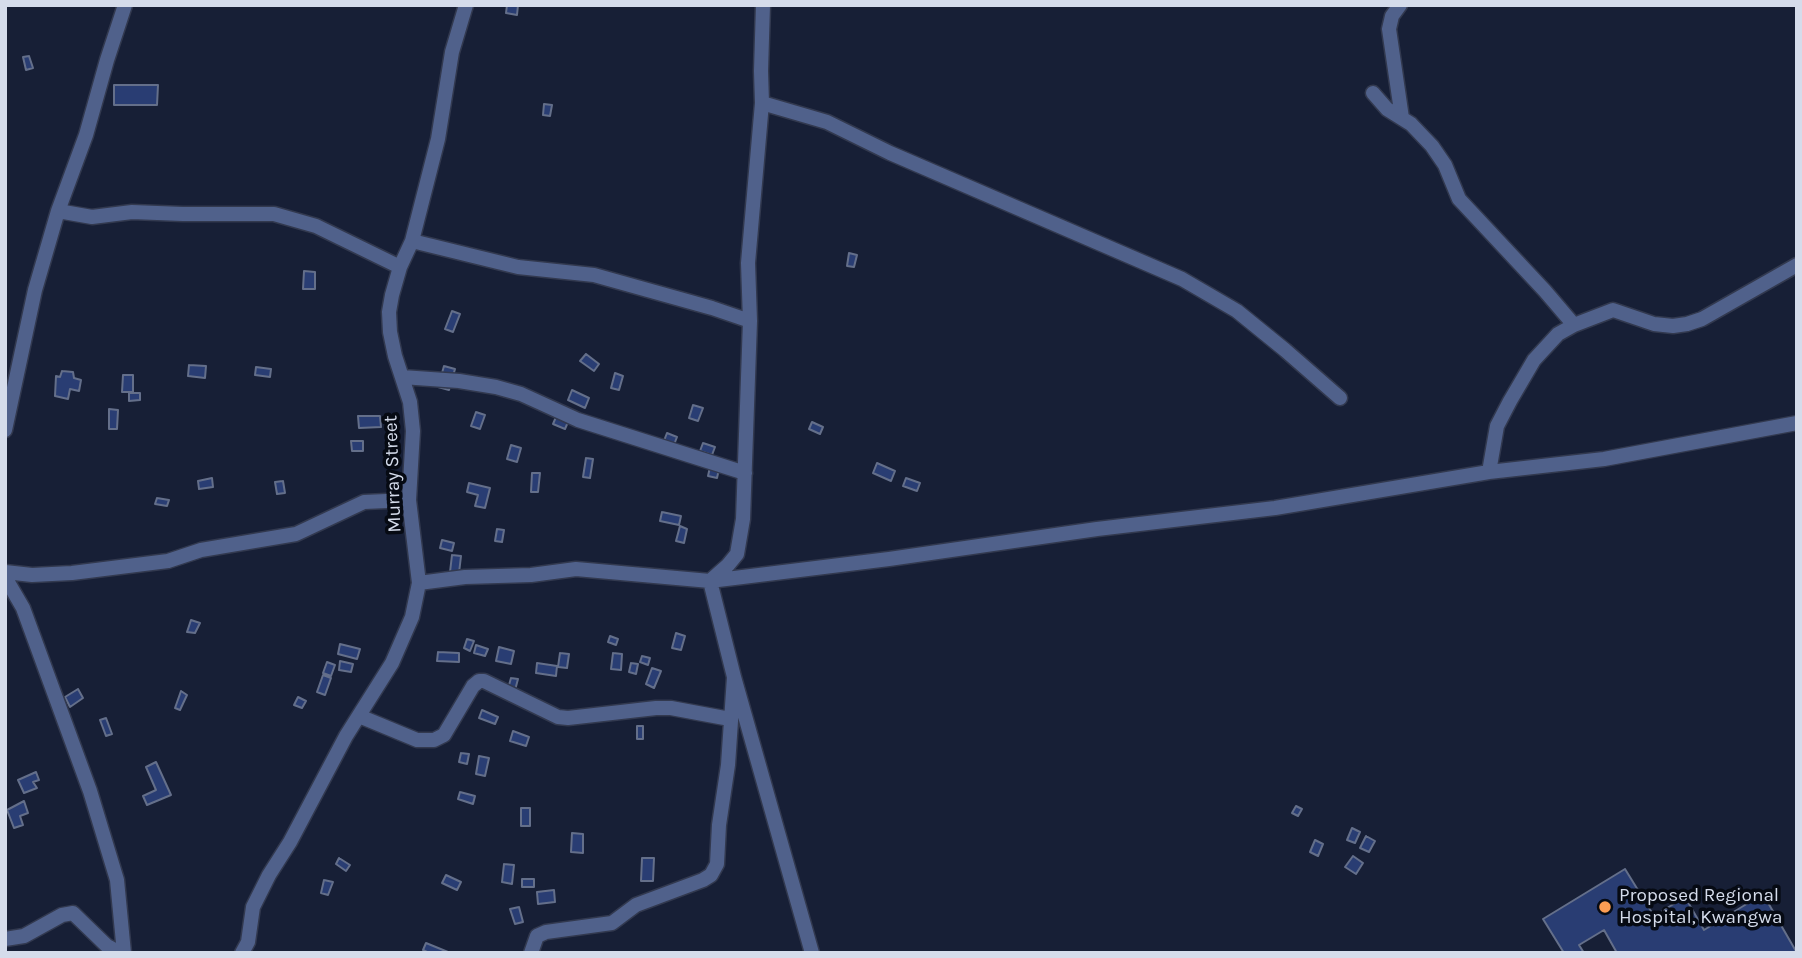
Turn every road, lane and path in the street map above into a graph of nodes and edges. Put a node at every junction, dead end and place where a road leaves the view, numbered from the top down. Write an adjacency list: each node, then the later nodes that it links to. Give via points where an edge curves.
1 (125, 5): 8 (street)
2 (466, 5): 9 (street, Murray Street)
3 (763, 5): 6 (street)
4 (1400, 5): 7 (street, via 1389,29)
5 (1373, 93): 7 (street)
6 (762, 103): 12 (street, via 748,263); 16 (street, via 827,122 1182,279 1237,312)
7 (1402, 118): 13 (street, via 1439,155 1459,199 1473,216)
8 (58, 211): 11 (street, via 92,216 132,212 274,214 316,226); 15 (street)
9 (412, 241): 11 (street, Murray Street); 12 (street, via 518,267 594,275)
10 (1797, 265): 13 (street, via 1687,324 1654,324 1613,310)
11 (400, 267): 14 (street, Murray Street, via 389,312)
12 (750, 321): 20 (street)
13 (1574, 325): 19 (street, via 1548,342 1522,378 1497,426)
14 (402, 377): 20 (street, via 496,387 578,420); 21 (street, Murray Street, via 412,431)
15 (10, 378): 18 (street)
16 (1340, 398)
17 (1797, 423): 19 (street, via 1604,459)
18 (5, 430)
19 (1489, 472): 23 (street, via 1275,508)
20 (745, 473): 23 (street, via 737,554)
21 (409, 500): 22 (street, via 364,502 296,534 201,550 167,561); 24 (street, Murray Street)
22 (5, 575): 30 (street, via 23,608 90,791 117,880)
23 (710, 580): 24 (street, via 576,569); 25 (street)
24 (419, 583): 26 (street, Murray Street, via 403,641)
25 (734, 677): 27 (street); 32 (street)
26 (359, 716): 27 (street, via 417,740 435,740 444,735 473,686 484,681 558,717 671,708); 29 (street, Murray Street, via 253,907)
27 (730, 719): 31 (street, via 717,864 711,874 636,905 612,923 546,932 537,936)
28 (5, 939): 30 (street, via 24,936 73,913 107,946)
29 (248, 949)
30 (122, 953)
31 (531, 953)
32 (812, 953)

